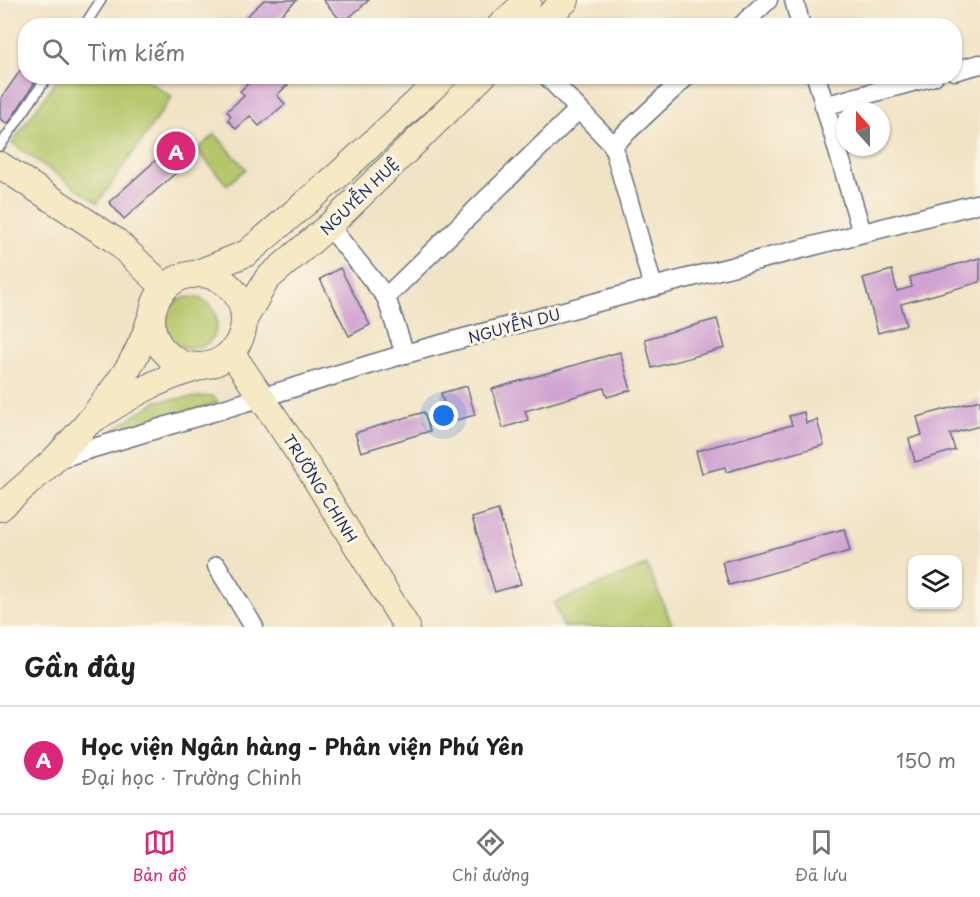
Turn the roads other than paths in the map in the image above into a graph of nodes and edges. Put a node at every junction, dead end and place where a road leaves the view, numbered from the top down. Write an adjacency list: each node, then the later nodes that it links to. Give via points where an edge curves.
1 (101, 0): 6 (lane)
2 (528, 0): 7 (main road)
3 (566, 0): 8 (main road)
4 (768, 0): 9 (street)
5 (794, 0): 10 (street)
6 (89, 18)
7 (509, 18)
8 (546, 18)
9 (749, 18)
10 (799, 18)
11 (980, 64): 12 (street)
12 (962, 69)
13 (43, 84): 22 (lane)
14 (436, 84): 25 (main road, NGUYỄN HUỆ)
15 (475, 84): 26 (main road, NGUYỄN HUỆ)
16 (554, 84): 21 (street)
17 (679, 84): 23 (street)
18 (818, 84): 20 (street)
19 (905, 84): 20 (street)
20 (824, 106): 29 (street)
21 (578, 110): 23 (street); 33 (street)
22 (0, 146)
23 (614, 146): 31 (street)
24 (0, 165): 32 (main road, via 116,241)
25 (337, 176): 26 (main road); 30 (main road, NGUYỄN HUỆ, via 247,253)
26 (359, 196): 28 (main road, NGUYỄN HUỆ)
27 (980, 202): 29 (street, NGUYỄN DU)
28 (329, 226): 33 (street); 35 (main road, NGUYỄN HUỆ, via 267,279)
29 (862, 233): 31 (street, NGUYỄN DU)
30 (193, 275): 32 (main road, via 177,279); 35 (main road, via 222,281 234,292)
31 (653, 287): 37 (street, NGUYỄN DU)
32 (165, 288): 34 (main road)
33 (386, 297): 37 (street)
34 (152, 314): 38 (main road, via 155,335 166,353 191,366); 40 (main road, via 134,361)
35 (244, 320): 36 (main road)
36 (231, 352): 38 (main road); 39 (main road, TRƯỜNG CHINH)
37 (405, 354): 39 (street, NGUYỄN DU)
38 (206, 365): 40 (main road, via 169,376 136,392)
39 (263, 399): 41 (street, NGUYỄN DU); 45 (main road, TRƯỜNG CHINH)
40 (88, 423): 41 (main road)
41 (53, 461): 42 (main road)
42 (0, 508)
43 (217, 566): 44 (street)
44 (254, 627)
45 (407, 627)

